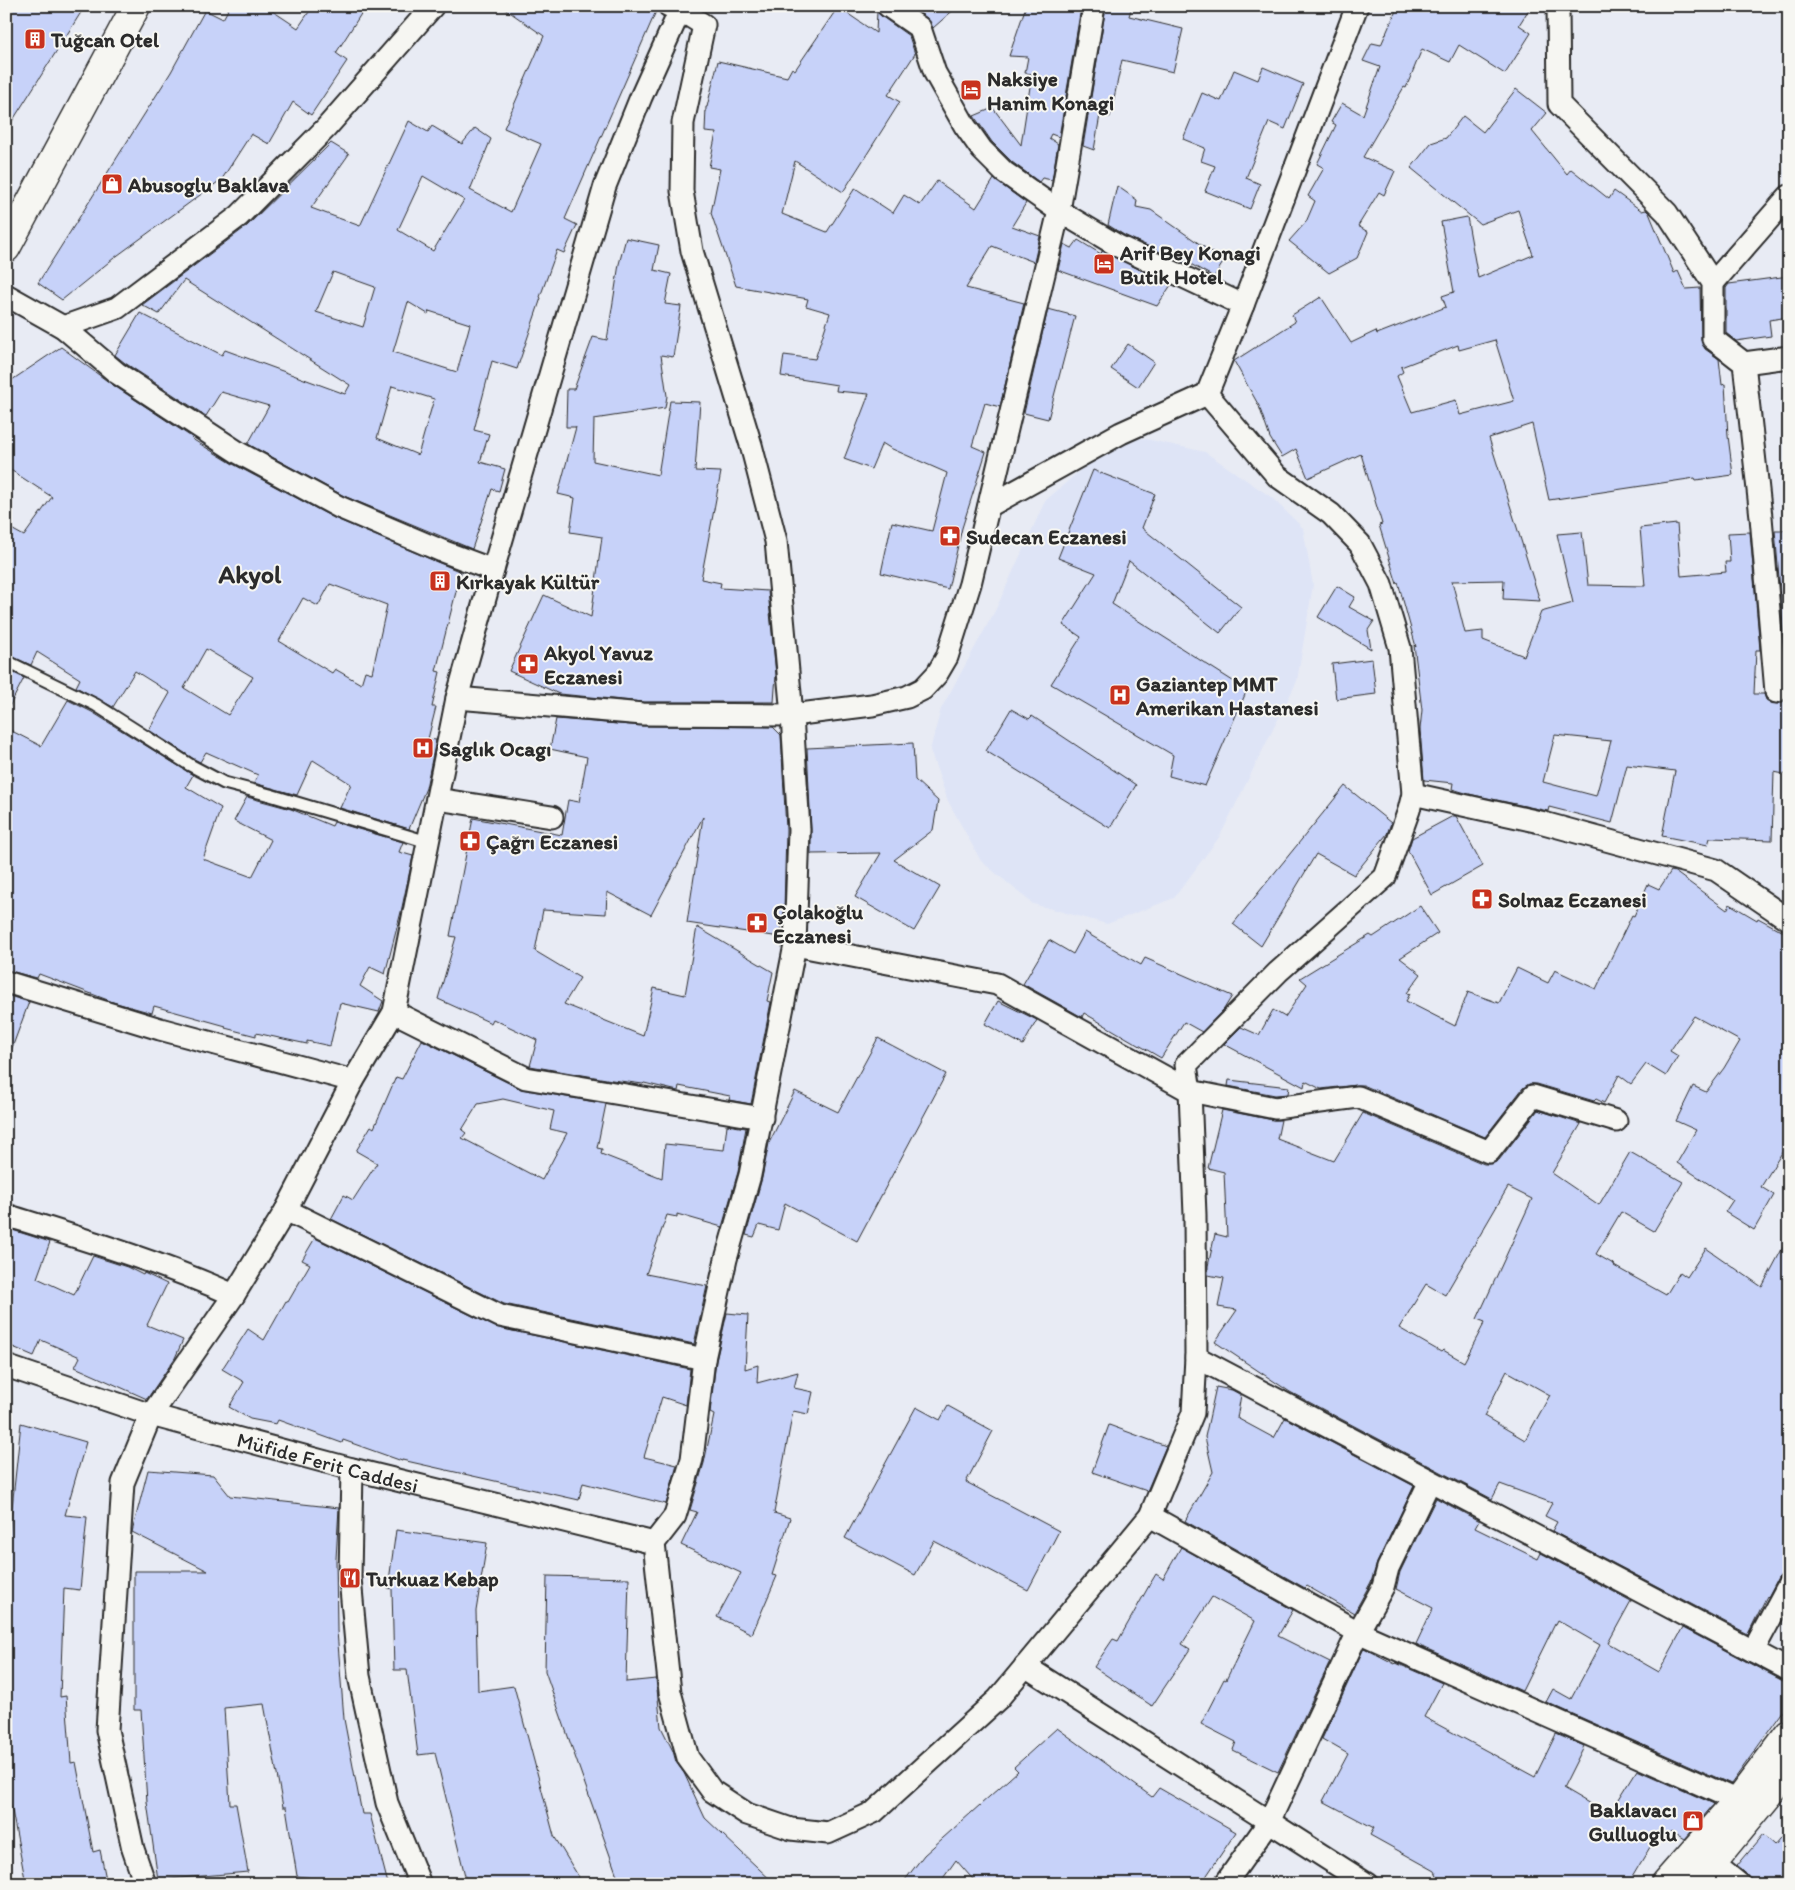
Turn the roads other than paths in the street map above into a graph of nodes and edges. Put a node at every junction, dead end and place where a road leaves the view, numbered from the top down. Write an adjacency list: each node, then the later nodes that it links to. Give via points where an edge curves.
1 (136, 6): 10 (main road)
2 (433, 6): 14 (street, via 326,128 239,216 117,308)
3 (888, 6): 9 (street, via 920,28 935,73 982,150 1004,172)
4 (1094, 6): 9 (street)
5 (1358, 6): 13 (street)
6 (1558, 6): 11 (street, via 1559,104 1667,213)
7 (677, 8): 19 (street, via 605,186); 23 (street, via 704,25 682,123 682,191 692,251 751,445 776,540)
8 (1789, 196): 11 (street)
9 (1059, 211): 13 (street, via 1118,246); 18 (street)
10 (6, 248)
11 (1713, 283): 16 (street, via 1713,339)
12 (6, 295): 14 (street)
13 (1243, 305): 17 (street)
14 (63, 327): 19 (street, via 130,382 239,453 340,506)
15 (1789, 357): 16 (street)
16 (1744, 363): 21 (street)
17 (1207, 394): 18 (street, via 1120,432); 24 (street, via 1277,476 1331,514 1360,544 1381,584 1400,648)
18 (989, 506): 23 (street, via 970,584 947,657 938,674 923,689 907,696 872,705)
19 (493, 570): 22 (street)
20 (6, 661): 27 (lane, via 96,705 224,783)
21 (1776, 692)
22 (457, 698): 23 (street, via 642,714); 25 (street)
23 (792, 715): 29 (street, via 798,830)
24 (1413, 794): 28 (street, via 1540,822 1716,870); 33 (street, via 1385,877 1278,972 1186,1065)
25 (437, 799): 26 (street); 27 (street)
26 (552, 818)
27 (428, 842): 31 (street)
28 (1789, 920)
29 (795, 945): 33 (street, via 997,984); 34 (street)
30 (6, 982): 32 (street, via 160,1029)
31 (394, 1012): 32 (street); 34 (street, via 526,1078)
32 (353, 1081): 36 (street)
33 (1190, 1091): 35 (street, via 1275,1108 1358,1097 1489,1152 1533,1096); 39 (street)
34 (762, 1118): 40 (street)
35 (1616, 1121)
36 (286, 1210): 38 (street); 40 (street, via 500,1316)
37 (6, 1215): 38 (street, via 107,1247)
38 (234, 1294): 42 (street)
39 (1196, 1357): 44 (street); 45 (street, via 1193,1412)
40 (704, 1359): 46 (street, via 692,1459 675,1516)
41 (6, 1366): 42 (street, Müfide Ferit Caddesi)
42 (151, 1415): 43 (street, Müfide Ferit Caddesi); 57 (street, via 123,1483 107,1730 133,1849)
43 (352, 1469): 46 (street, Müfide Ferit Caddesi); 58 (street, via 350,1578 359,1676 387,1803)
44 (1430, 1481): 48 (street, via 1388,1568 1383,1587); 49 (street)
45 (1150, 1516): 48 (street); 50 (street)
46 (654, 1542): 50 (street, via 670,1692 688,1758 712,1791 747,1814 791,1829 828,1832 874,1812 998,1699)
47 (1789, 1584): 49 (street)
48 (1358, 1632): 54 (street); 55 (street)
49 (1753, 1651): 51 (street)
50 (1025, 1666): 55 (street)
51 (1789, 1670)
52 (1789, 1734): 54 (main road)
53 (1789, 1770): 56 (main road)
54 (1738, 1801): 61 (main road)
55 (1269, 1822): 59 (street); 60 (street)
56 (1713, 1862): 62 (main road); 63 (street)
57 (145, 1884)
58 (420, 1884)
59 (1225, 1884)
60 (1367, 1884)
61 (1665, 1884)
62 (1695, 1884)
63 (1739, 1884)

